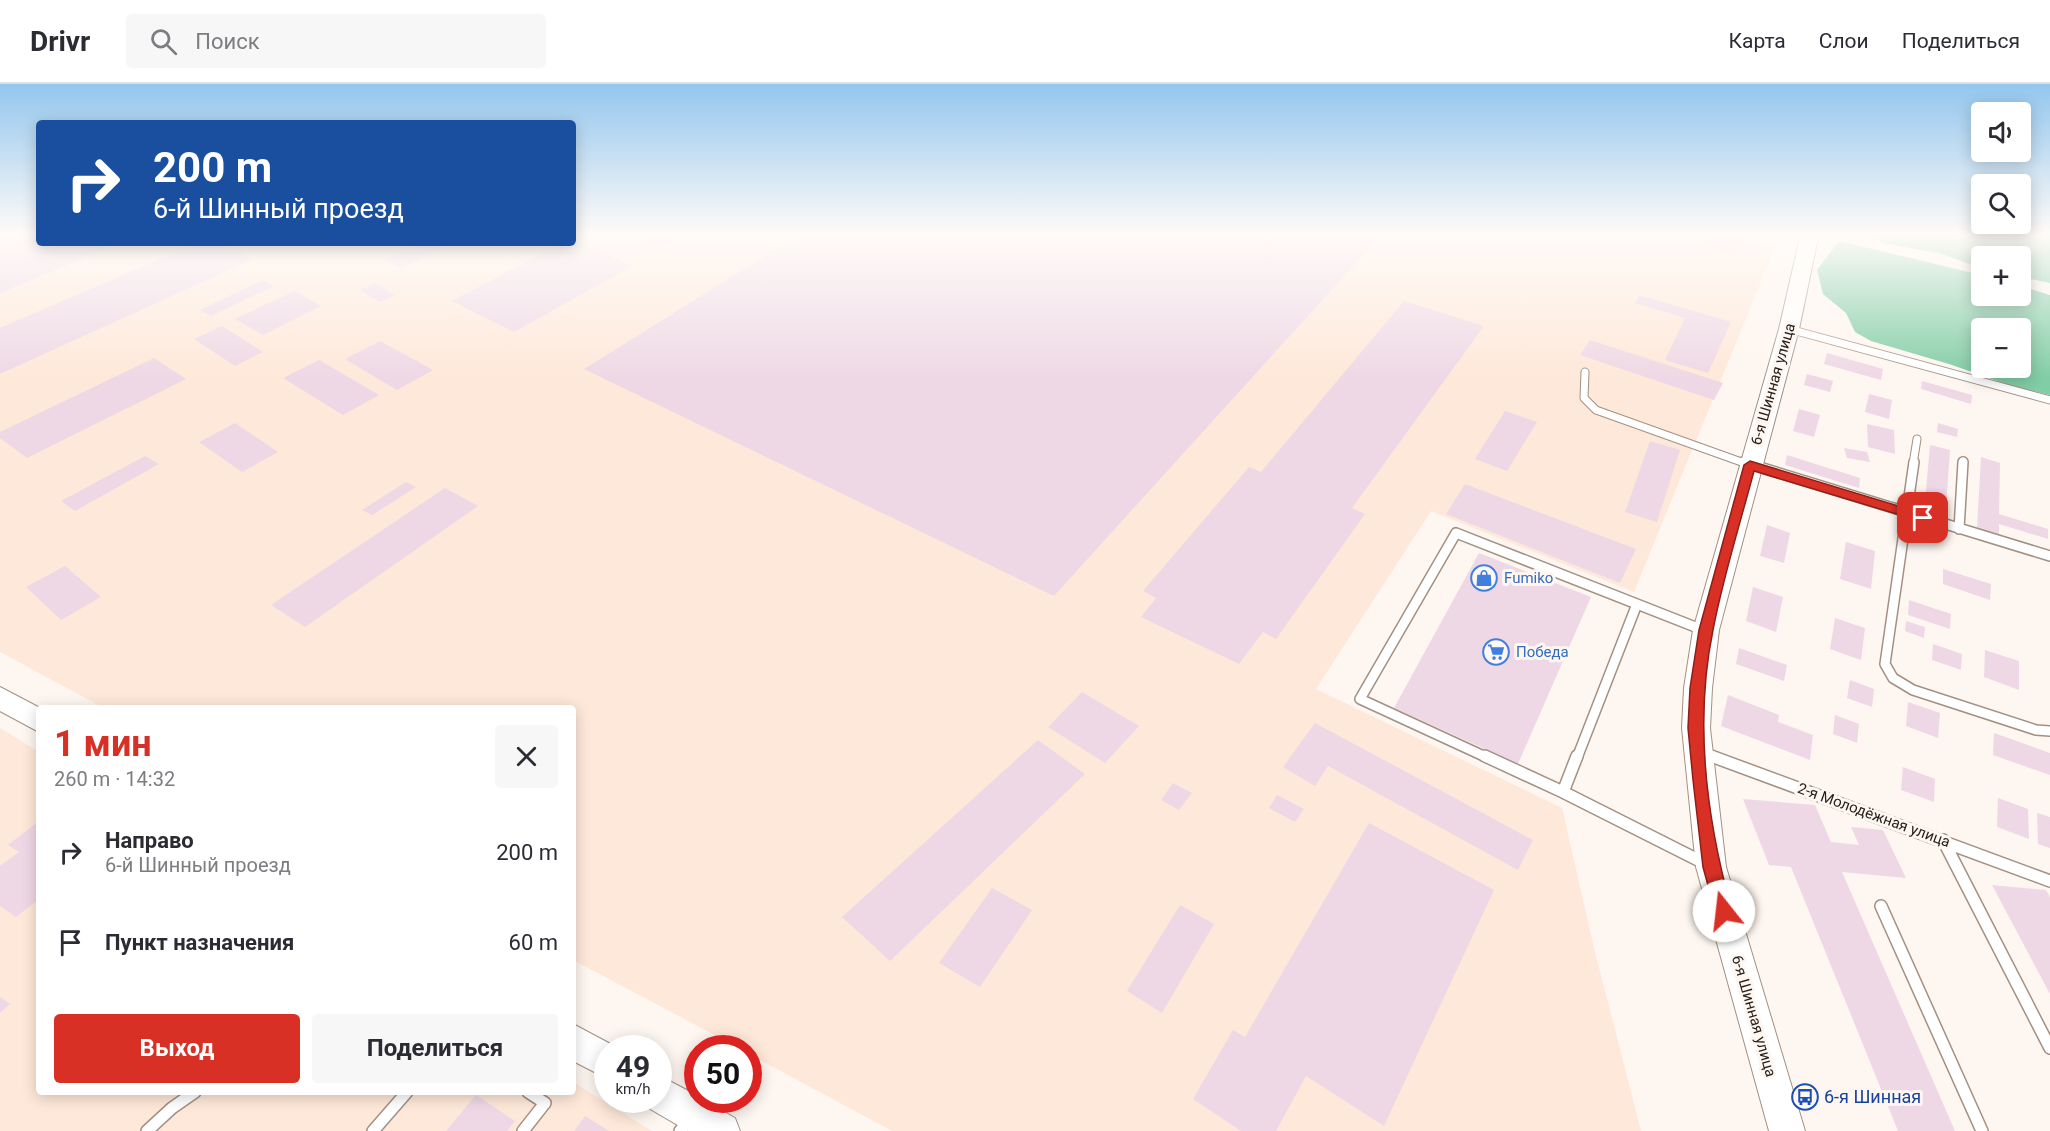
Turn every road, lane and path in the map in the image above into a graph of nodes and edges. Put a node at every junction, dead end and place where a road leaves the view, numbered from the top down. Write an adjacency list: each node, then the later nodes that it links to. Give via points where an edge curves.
1 (1799, 282): 2 (main road, 6-я Шинная улица)
2 (1789, 329): 4 (lane); 7 (main road, 6-я Шинная улица)
3 (1585, 372): 7 (lane, via 1582,397 1596,410)
4 (2050, 400)
5 (1917, 439): 8 (lane)
6 (1963, 461): 9 (lane)
7 (1750, 465): 8 (lane); 12 (main road, 6-я Шинная улица)
8 (1905, 512): 9 (lane); 15 (lane, via 1885,664 1893,678 1912,690 2036,730)
9 (1959, 529): 10 (lane)
10 (2050, 556)
11 (1637, 604): 12 (lane); 17 (lane); 17 (lane, via 1456,533 1360,699)
12 (1706, 630): 16 (main road, 6-я Шинная улица, via 1698,688)
13 (0, 698): 14 (main road)
14 (36, 719)
15 (2050, 731)
16 (1697, 751): 18 (lane, 2-я Молодёжная улица); 19 (main road, 6-я Шинная улица)
17 (1563, 792): 19 (lane)
18 (1943, 840): 20 (lane, 2-я Молодёжная улица); 23 (lane)
19 (1711, 867): 33 (main road, 6-я Шинная улица)
20 (2050, 881)
21 (1881, 906): 34 (lane)
22 (576, 1043): 24 (main road)
23 (2050, 1048)
24 (594, 1054)
25 (191, 1095): 30 (lane)
26 (404, 1095): 31 (lane)
27 (533, 1095): 32 (lane, via 545,1103)
28 (672, 1104): 29 (main road)
29 (698, 1125)
30 (147, 1131)
31 (373, 1131)
32 (523, 1131)
33 (1787, 1131)
34 (1982, 1131)

